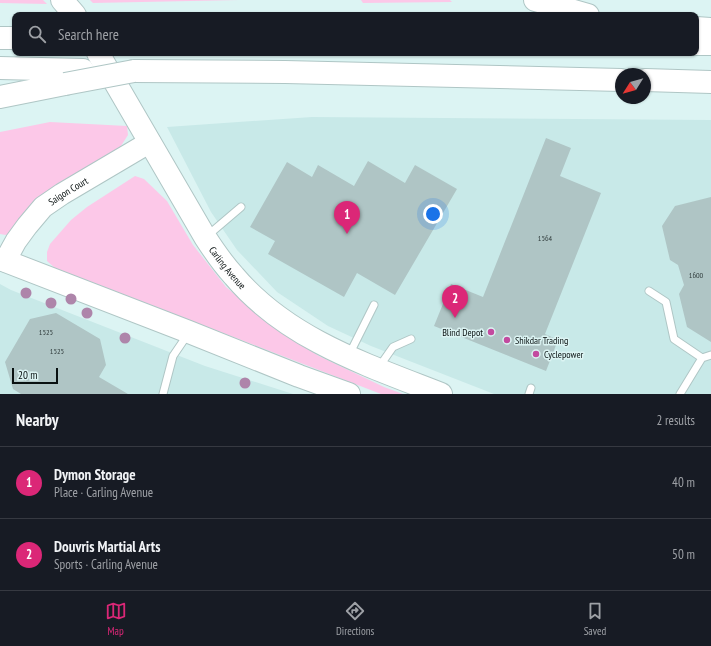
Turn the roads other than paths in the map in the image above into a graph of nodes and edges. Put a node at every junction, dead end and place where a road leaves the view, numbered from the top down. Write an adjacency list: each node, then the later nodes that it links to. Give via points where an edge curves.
1 (62, 0): 3 (main road)
2 (535, 0): 4 (main road)
3 (72, 12)
4 (577, 12)
5 (699, 28): 6 (main road)
6 (711, 29)
7 (0, 38): 8 (main road)
8 (12, 38)
9 (699, 44): 10 (main road)
10 (711, 44)
11 (100, 56): 18 (main road, Carling Avenue)
12 (0, 68): 13 (main road, bridge)
13 (134, 71): 14 (main road); 17 (main road, bridge)
14 (615, 80)
15 (651, 80): 16 (main road)
16 (711, 82)
17 (0, 97)
18 (150, 142): 20 (main road, Carling Avenue); 21 (street, Saigon Court, via 43,207)
19 (241, 207): 20 (lane)
20 (205, 237): 27 (main road, Carling Avenue, via 234,277 261,303 303,334)
21 (2, 260): 24 (main road)
22 (649, 291): 28 (lane, via 666,302 674,339)
23 (374, 305): 27 (lane)
24 (189, 332): 30 (lane, via 173,356); 31 (main road)
25 (411, 339): 29 (lane, via 393,347)
26 (711, 355): 28 (lane)
27 (348, 357): 29 (main road, Carling Avenue)
28 (702, 358): 33 (lane)
29 (377, 369): 32 (main road, Carling Avenue)
30 (163, 394)
31 (349, 394)
32 (441, 394)
33 (680, 394)

